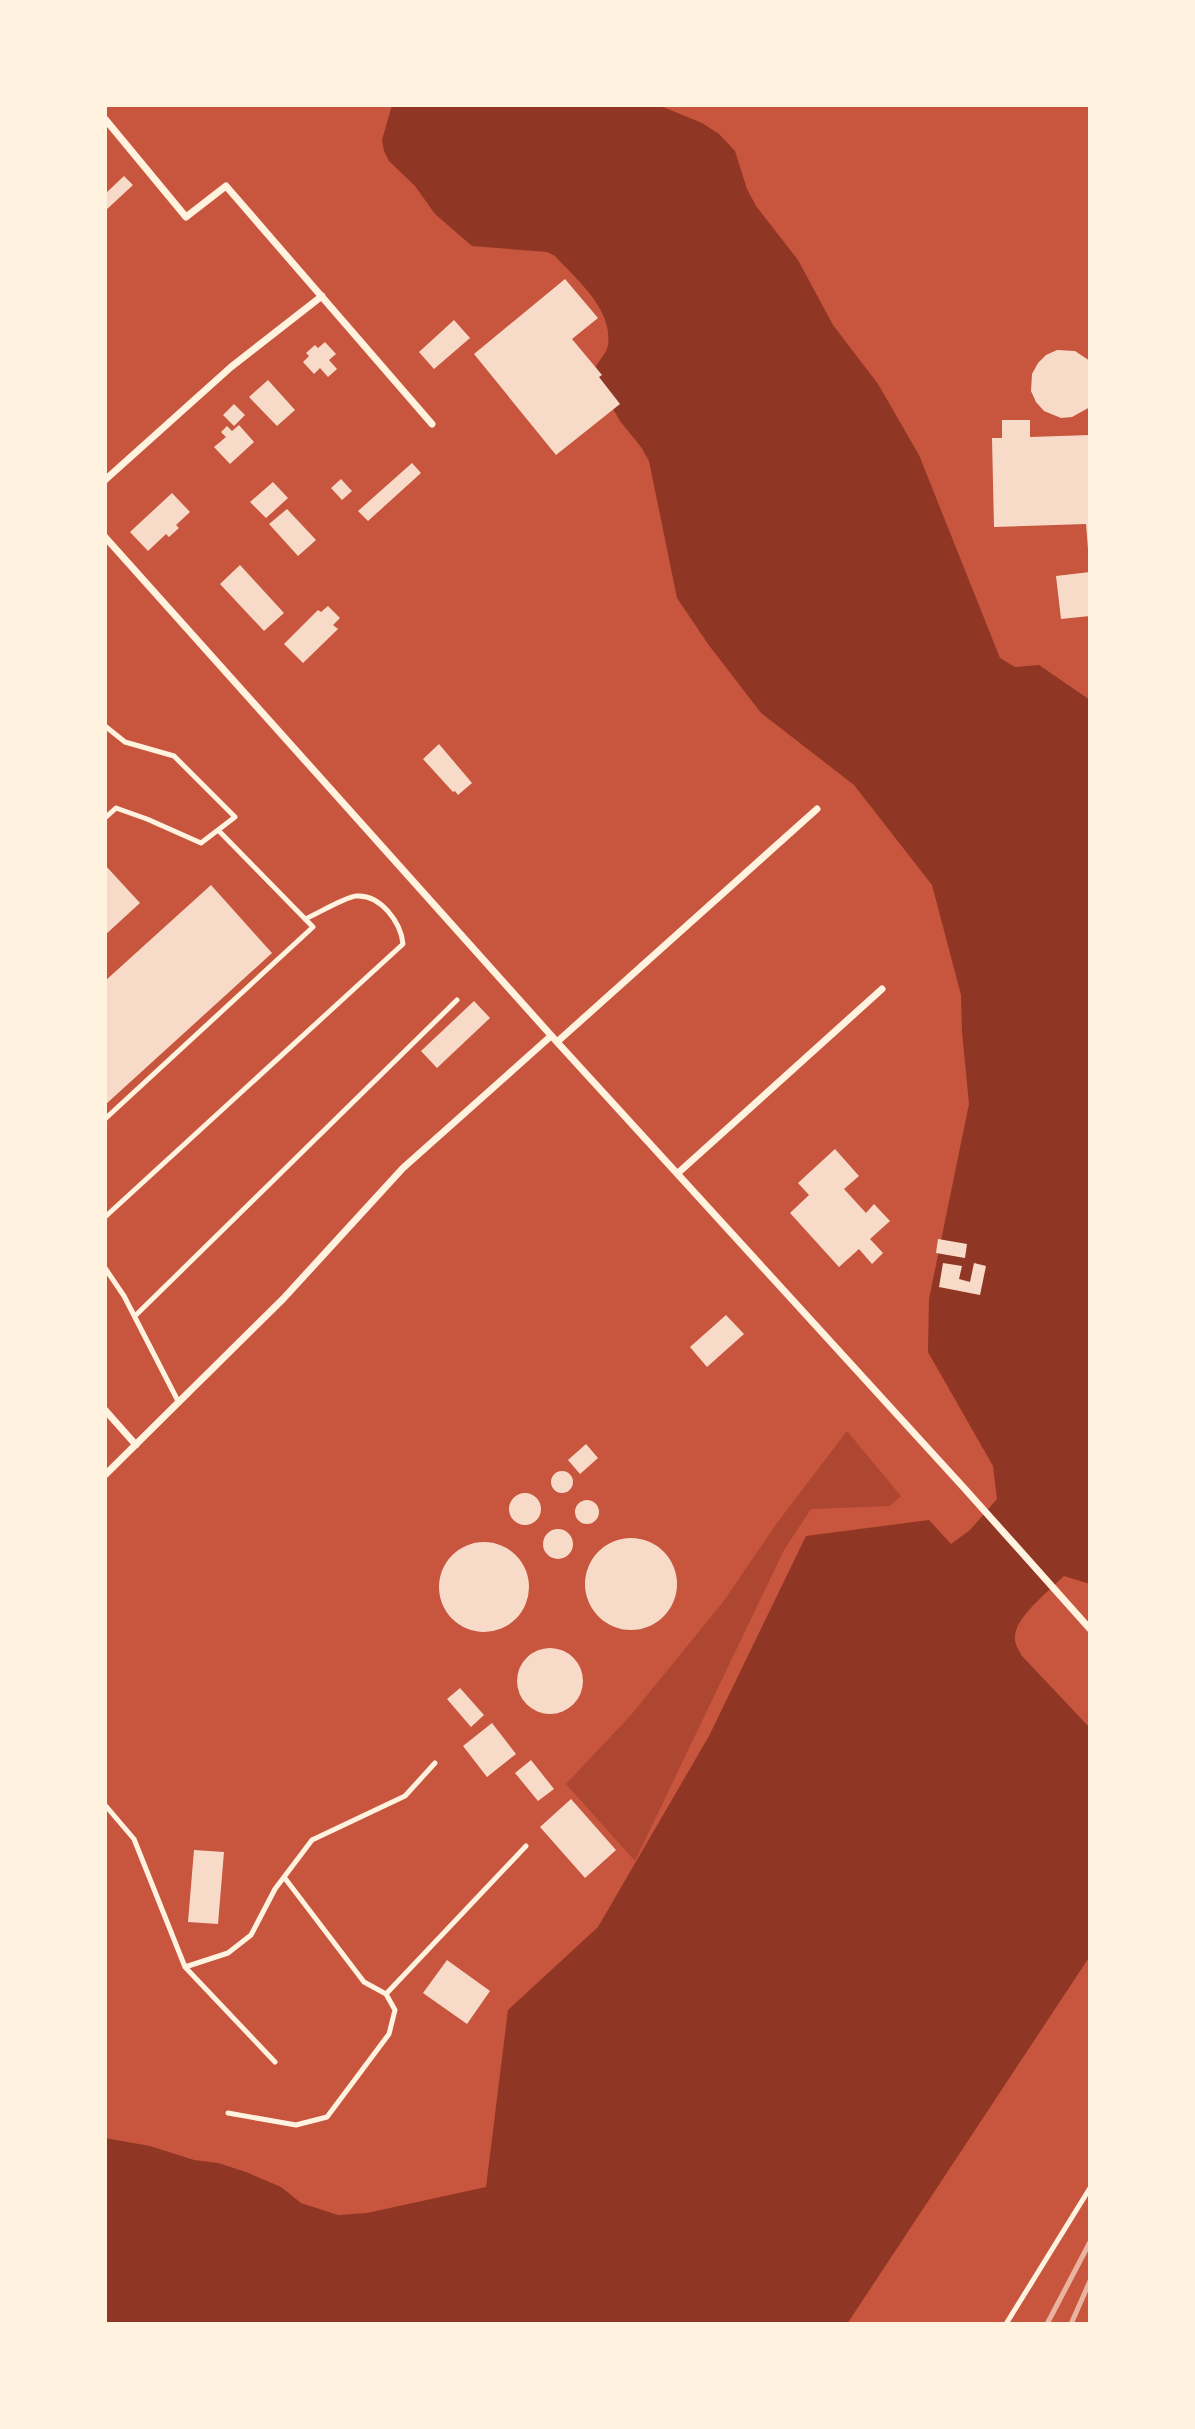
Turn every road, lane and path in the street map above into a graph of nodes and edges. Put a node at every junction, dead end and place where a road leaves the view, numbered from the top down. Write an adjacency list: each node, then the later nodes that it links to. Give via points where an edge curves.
1 (105, 119): 2 (street, via 186,216 226,186)
2 (322, 296): 3 (street); 4 (street, via 231,367)
3 (432, 424)
4 (105, 480)
5 (105, 537): 13 (street)
6 (105, 726): 9 (lane, via 125,742 174,756 235,817)
7 (817, 809): 13 (street)
8 (105, 818): 9 (lane, via 116,808 201,843)
9 (218, 830): 10 (lane)
10 (305, 919): 14 (lane, via 313,927); 16 (lane, via 356,896 371,899 391,915 402,931 403,944)
11 (882, 989): 15 (street)
12 (457, 1000): 18 (lane)
13 (554, 1039): 15 (street); 19 (street, via 403,1168 283,1299)
14 (105, 1119)
15 (677, 1173): 23 (street)
16 (105, 1217)
17 (105, 1268): 18 (lane)
18 (135, 1316): 19 (lane)
19 (179, 1403): 21 (street)
20 (105, 1410): 21 (street)
21 (136, 1445): 22 (street)
22 (105, 1475)
23 (1090, 1629)
24 (435, 1763): 27 (lane, via 405,1796 312,1840)
25 (105, 1805): 28 (lane, via 134,1839)
26 (526, 1846): 29 (lane)
27 (284, 1877): 28 (lane, via 251,1935 228,1953); 29 (lane, via 364,1982)
28 (185, 1967): 30 (lane)
29 (386, 1994): 31 (lane, via 395,2010 389,2034 327,2117 296,2125)
30 (275, 2062)
31 (228, 2113)
32 (1090, 2188): 33 (lane)
33 (1006, 2324)

